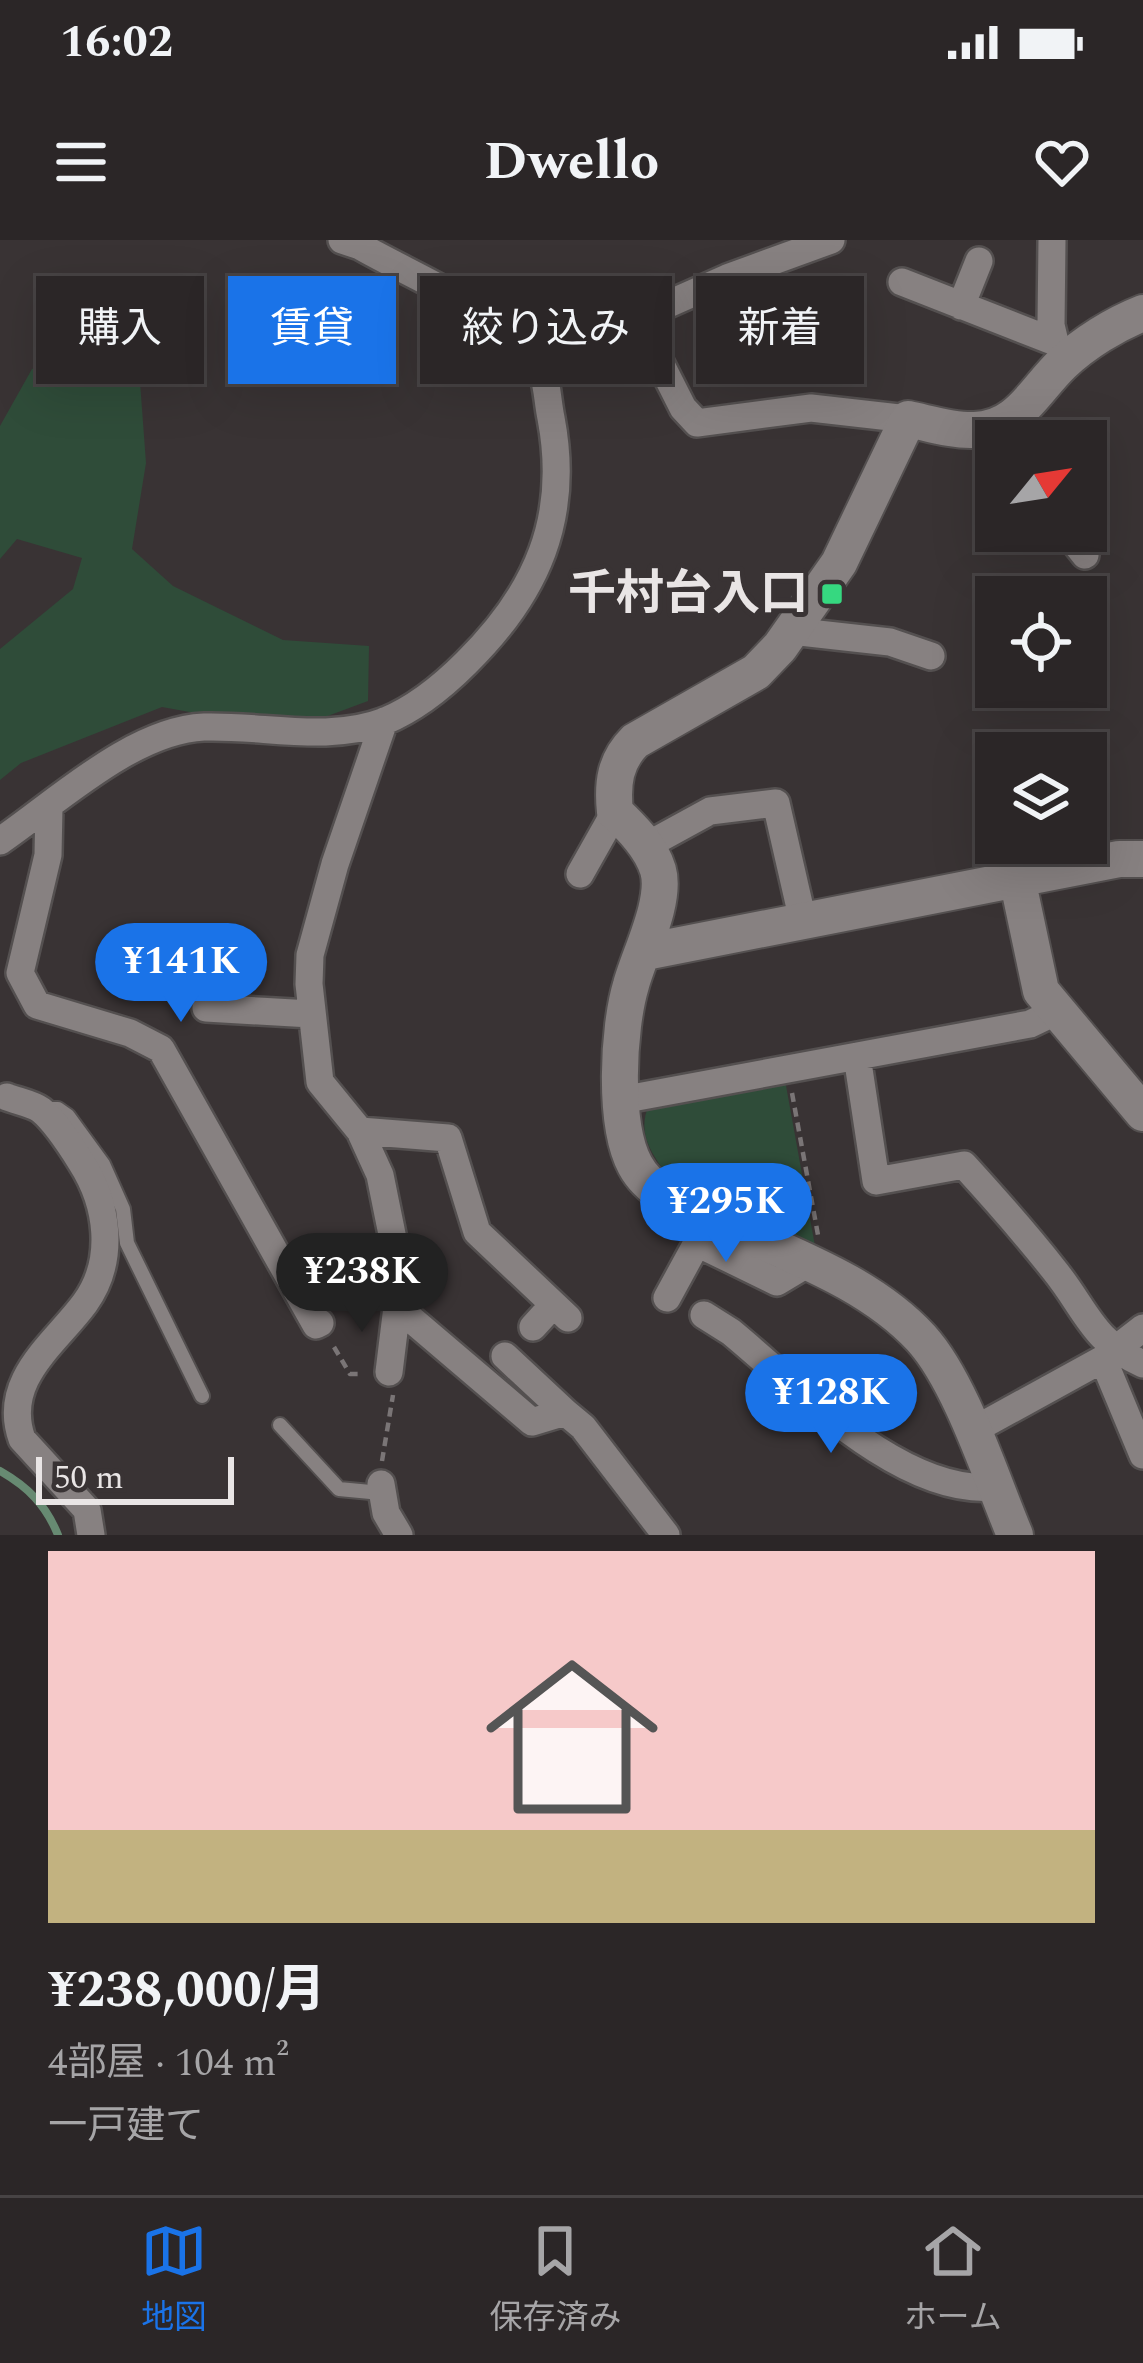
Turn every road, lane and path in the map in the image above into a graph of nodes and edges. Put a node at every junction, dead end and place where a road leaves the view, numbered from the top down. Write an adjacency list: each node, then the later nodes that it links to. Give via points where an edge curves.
1 (832, 240): 7 (street)
2 (1052, 240): 10 (street, via 1051,325)
3 (355, 242): 5 (street)
4 (980, 261): 8 (street)
5 (420, 279)
6 (902, 282): 8 (street)
7 (672, 303)
8 (962, 306): 10 (street)
9 (1143, 313): 10 (street)
10 (1063, 350): 14 (street)
11 (544, 384): 20 (street, via 558,484 553,523 519,604 446,684)
12 (671, 384): 13 (street, via 698,423 811,408)
13 (908, 419): 15 (street); 18 (street, via 839,563)
14 (1010, 420)
15 (975, 435)
16 (1083, 552): 17 (street)
17 (1085, 555)
18 (791, 631): 19 (street, via 890,642); 22 (street, via 756,672 623,753)
19 (931, 656)
20 (384, 721): 21 (street, via 315,733 201,727 164,735); 32 (street, via 310,955)
21 (49, 807): 23 (street); 44 (street, via 48,855 22,983 37,1004 160,1048)
22 (615, 812): 24 (street); 26 (street)
23 (0, 841)
24 (646, 846): 28 (street, via 710,811 776,803); 29 (street, via 659,878)
25 (1143, 859): 27 (street)
26 (580, 874)
27 (1017, 878): 28 (street); 31 (street, via 1042,991)
28 (803, 921): 29 (street)
29 (644, 952): 36 (street, via 625,1014)
30 (206, 1008): 32 (street)
31 (1055, 1012): 33 (street, via 1030,1024); 38 (street)
32 (311, 1014): 39 (street, via 320,1082)
33 (857, 1056): 34 (street); 47 (street, via 876,1181 964,1165 1060,1276)
34 (788, 1069): 36 (street); 40 (path)
35 (2, 1091): 37 (street)
36 (621, 1100): 40 (street, via 625,1142 652,1186)
37 (39, 1109): 52 (lane, via 68,1116 103,1164 127,1243); 59 (street, via 93,1181 107,1226 87,1300 26,1378 18,1427 87,1510)
38 (1143, 1113)
39 (360, 1131): 42 (street, via 387,1201); 45 (street, via 448,1138 477,1232 561,1312)
40 (815, 1267): 41 (street, via 777,1282 697,1244); 55 (street, via 871,1296 922,1339)
41 (667, 1298)
42 (398, 1307): 50 (street); 53 (street, via 532,1422)
43 (704, 1315): 57 (street, via 881,1456 973,1490)
44 (320, 1323): 51 (path)
45 (533, 1327)
46 (1143, 1328): 47 (street)
47 (1109, 1355): 49 (street); 55 (street); 56 (street)
48 (506, 1356): 53 (street)
49 (1143, 1364)
50 (389, 1372): 58 (path, via 398,1373)
51 (350, 1374)
52 (202, 1396)
53 (565, 1412): 61 (street)
54 (280, 1425): 58 (lane, via 339,1489)
55 (971, 1431): 57 (street)
56 (1143, 1455)
57 (995, 1487): 62 (street)
58 (381, 1489): 60 (street)
59 (92, 1535)
60 (399, 1535)
61 (666, 1535)
62 (1016, 1535)

